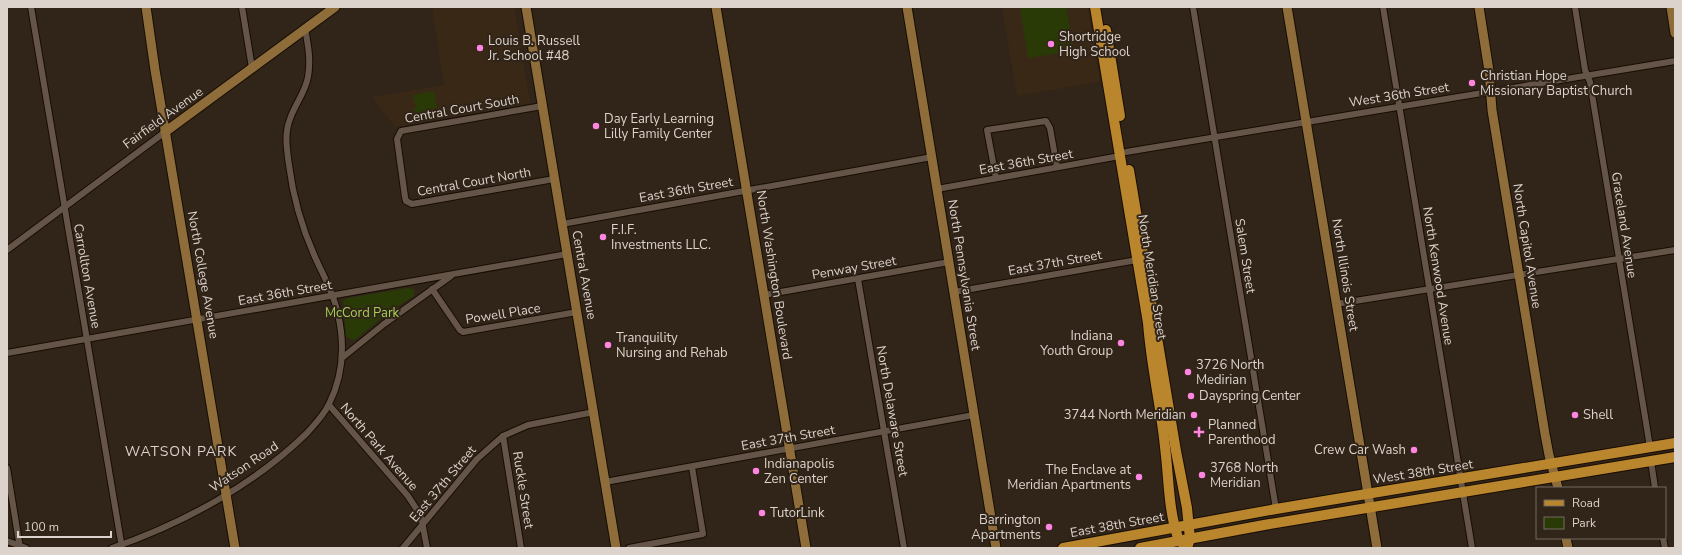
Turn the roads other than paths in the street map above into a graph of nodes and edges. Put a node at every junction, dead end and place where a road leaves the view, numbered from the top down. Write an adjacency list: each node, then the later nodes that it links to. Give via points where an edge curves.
1 (31, 7): 35 (street, Carrollton Avenue)
2 (146, 7): 25 (main road, North College Avenue)
3 (242, 7): 19 (street)
4 (335, 7): 16 (main road, Fairfield Avenue)
5 (526, 7): 22 (main road, Central Avenue)
6 (716, 7): 34 (main road, North Washington Boulevard)
7 (907, 7): 28 (main road, North Pennsylvania Street)
8 (1095, 7): 27 (main road, North Meridian Street)
9 (1102, 7): 27 (main road, North Meridian Street)
10 (1193, 7): 26 (street, Salem Street)
11 (1287, 7): 24 (main road, North Illinois Street)
12 (1383, 7): 23 (street, North Kenwood Avenue)
13 (1478, 7): 21 (main road, North Capitol Avenue)
14 (1574, 7): 20 (street, Graceland Avenue)
15 (1671, 7): 17 (main road)
16 (305, 28): 19 (main road, Fairfield Avenue); 50 (street, Watson Road, via 309,48 309,71 303,93 288,125 287,151 299,215)
17 (1675, 33)
18 (1675, 61): 20 (street, West 36th Street)
19 (252, 68): 25 (main road, Fairfield Avenue)
20 (1587, 76): 21 (street, West 36th Street); 40 (street, Graceland Avenue)
21 (1491, 92): 23 (street, West 36th Street); 44 (main road, North Capitol Avenue)
22 (542, 106): 30 (street, Central Court South, via 402,131 397,139); 32 (main road, Central Avenue)
23 (1399, 106): 24 (street, West 36th Street); 47 (street, North Kenwood Avenue)
24 (1306, 122): 26 (street, West 36th Street); 51 (main road, North Illinois Street)
25 (166, 132): 35 (street, Fairfield Avenue); 53 (main road, North College Avenue)
26 (1214, 137): 27 (street, West 36th Street); 79 (street, Salem Street)
27 (1123, 154): 29 (street, East 36th Street); 41 (main road, North Meridian Street); 81 (main road, North Meridian Street)
28 (932, 157): 33 (main road, North Pennsylvania Street); 34 (street, East 36th Street)
29 (1057, 167): 31 (street, East 36th Street); 31 (street, via 1050,128 1046,121 1019,124 987,130)
30 (401, 169): 32 (street, Central Court North, via 406,201 412,204)
31 (996, 178): 33 (street, East 36th Street)
32 (554, 179): 36 (main road, Central Avenue)
33 (937, 189): 42 (main road, North Pennsylvania Street)
34 (747, 191): 36 (street, East 36th Street); 49 (main road, North Washington Boulevard)
35 (64, 207): 37 (street, Fairfield Avenue); 54 (street, Carrollton Avenue)
36 (562, 224): 39 (main road, Central Avenue)
37 (7, 250)
38 (1675, 250): 40 (street)
39 (567, 254): 43 (street, East 36th Street); 52 (main road, Central Avenue)
40 (1619, 259): 44 (street); 63 (street, Graceland Avenue)
41 (1137, 260): 48 (street, East 37th Street); 82 (main road, North Meridian Street, via 1166,448 1168,488)
42 (949, 262): 45 (street, Penway Street); 48 (main road, North Pennsylvania Street)
43 (454, 274): 46 (street); 50 (street, East 36th Street)
44 (1519, 275): 47 (street); 67 (main road, North Capitol Avenue)
45 (858, 278): 49 (street, Penway Street); 60 (street, North Delaware Street)
46 (432, 289): 52 (street, Powell Place, via 463,332); 56 (street)
47 (1429, 289): 51 (street); 71 (street, North Kenwood Avenue)
48 (954, 292): 59 (main road, North Pennsylvania Street)
49 (764, 295): 64 (main road, North Washington Boulevard)
50 (333, 296): 53 (street, East 36th Street); 56 (street, Watson Road, via 340,321)
51 (1336, 304): 77 (main road, North Illinois Street)
52 (577, 312): 58 (main road, Central Avenue)
53 (198, 320): 54 (street, East 36th Street); 76 (main road, North College Avenue)
54 (87, 339): 55 (street, East 36th Street); 86 (street, Carrollton Avenue)
55 (7, 353)
56 (342, 358): 57 (street, Watson Road, via 337,386)
57 (329, 405): 76 (street, Watson Road, via 294,446); 80 (street, North Park Avenue, via 402,486 420,513)
58 (594, 412): 61 (street, East 37th Street, via 528,425); 72 (main road, Central Avenue)
59 (974, 415): 60 (street, East 37th Street); 96 (main road, North Pennsylvania Street)
60 (884, 432): 64 (street, East 37th Street); 95 (street, North Delaware Street)
61 (503, 436): 80 (street, East 37th Street, via 477,459); 91 (street, Ruckle Street)
62 (1675, 443): 63 (main road, West 38th Street)
63 (1650, 447): 67 (main road, West 38th Street)
64 (790, 449): 68 (street, East 37th Street); 94 (main road, North Washington Boulevard)
65 (1675, 457): 66 (main road, West 38th Street)
66 (1651, 461): 70 (main road, West 38th Street); 74 (street)
67 (1551, 464): 70 (main road, North Capitol Avenue); 71 (main road, West 38th Street)
68 (692, 467): 72 (street, East 37th Street); 93 (street, via 703,534)
69 (7, 468): 85 (street)
70 (1555, 477): 73 (main road, North Capitol Avenue); 75 (main road, West 38th Street)
71 (1461, 479): 75 (street, North Kenwood Avenue); 77 (main road, West 38th Street)
72 (605, 482): 92 (main road, Central Avenue)
73 (1558, 487)
74 (1655, 487)
75 (1463, 492): 78 (main road, West 38th Street); 100 (street, North Kenwood Avenue)
76 (226, 494): 86 (street, Watson Road); 88 (main road, North College Avenue)
77 (1368, 494): 78 (main road, North Illinois Street); 79 (main road, West 38th Street)
78 (1371, 508): 84 (main road, West 38th Street); 99 (main road, North Illinois Street)
79 (1276, 509): 81 (main road, West 38th Street)
80 (423, 524): 89 (street, East 37th Street); 90 (street, North Park Avenue)
81 (1189, 525): 82 (main road, West 38th Street); 84 (main road, North Meridian Street)
82 (1176, 527): 84 (main road, North Meridian Street); 97 (main road, East 38th Street)
83 (7, 541): 85 (street)
84 (1185, 544): 98 (main road, East 38th Street)
85 (22, 547)
86 (122, 547): 87 (street, Watson Road)
87 (112, 548)
88 (235, 548)
89 (403, 548)
90 (427, 548)
91 (521, 548)
92 (616, 548)
93 (629, 548)
94 (806, 548)
95 (904, 548)
96 (996, 548)
97 (1063, 548)
98 (1140, 548)
99 (1377, 548)
100 (1472, 548)

